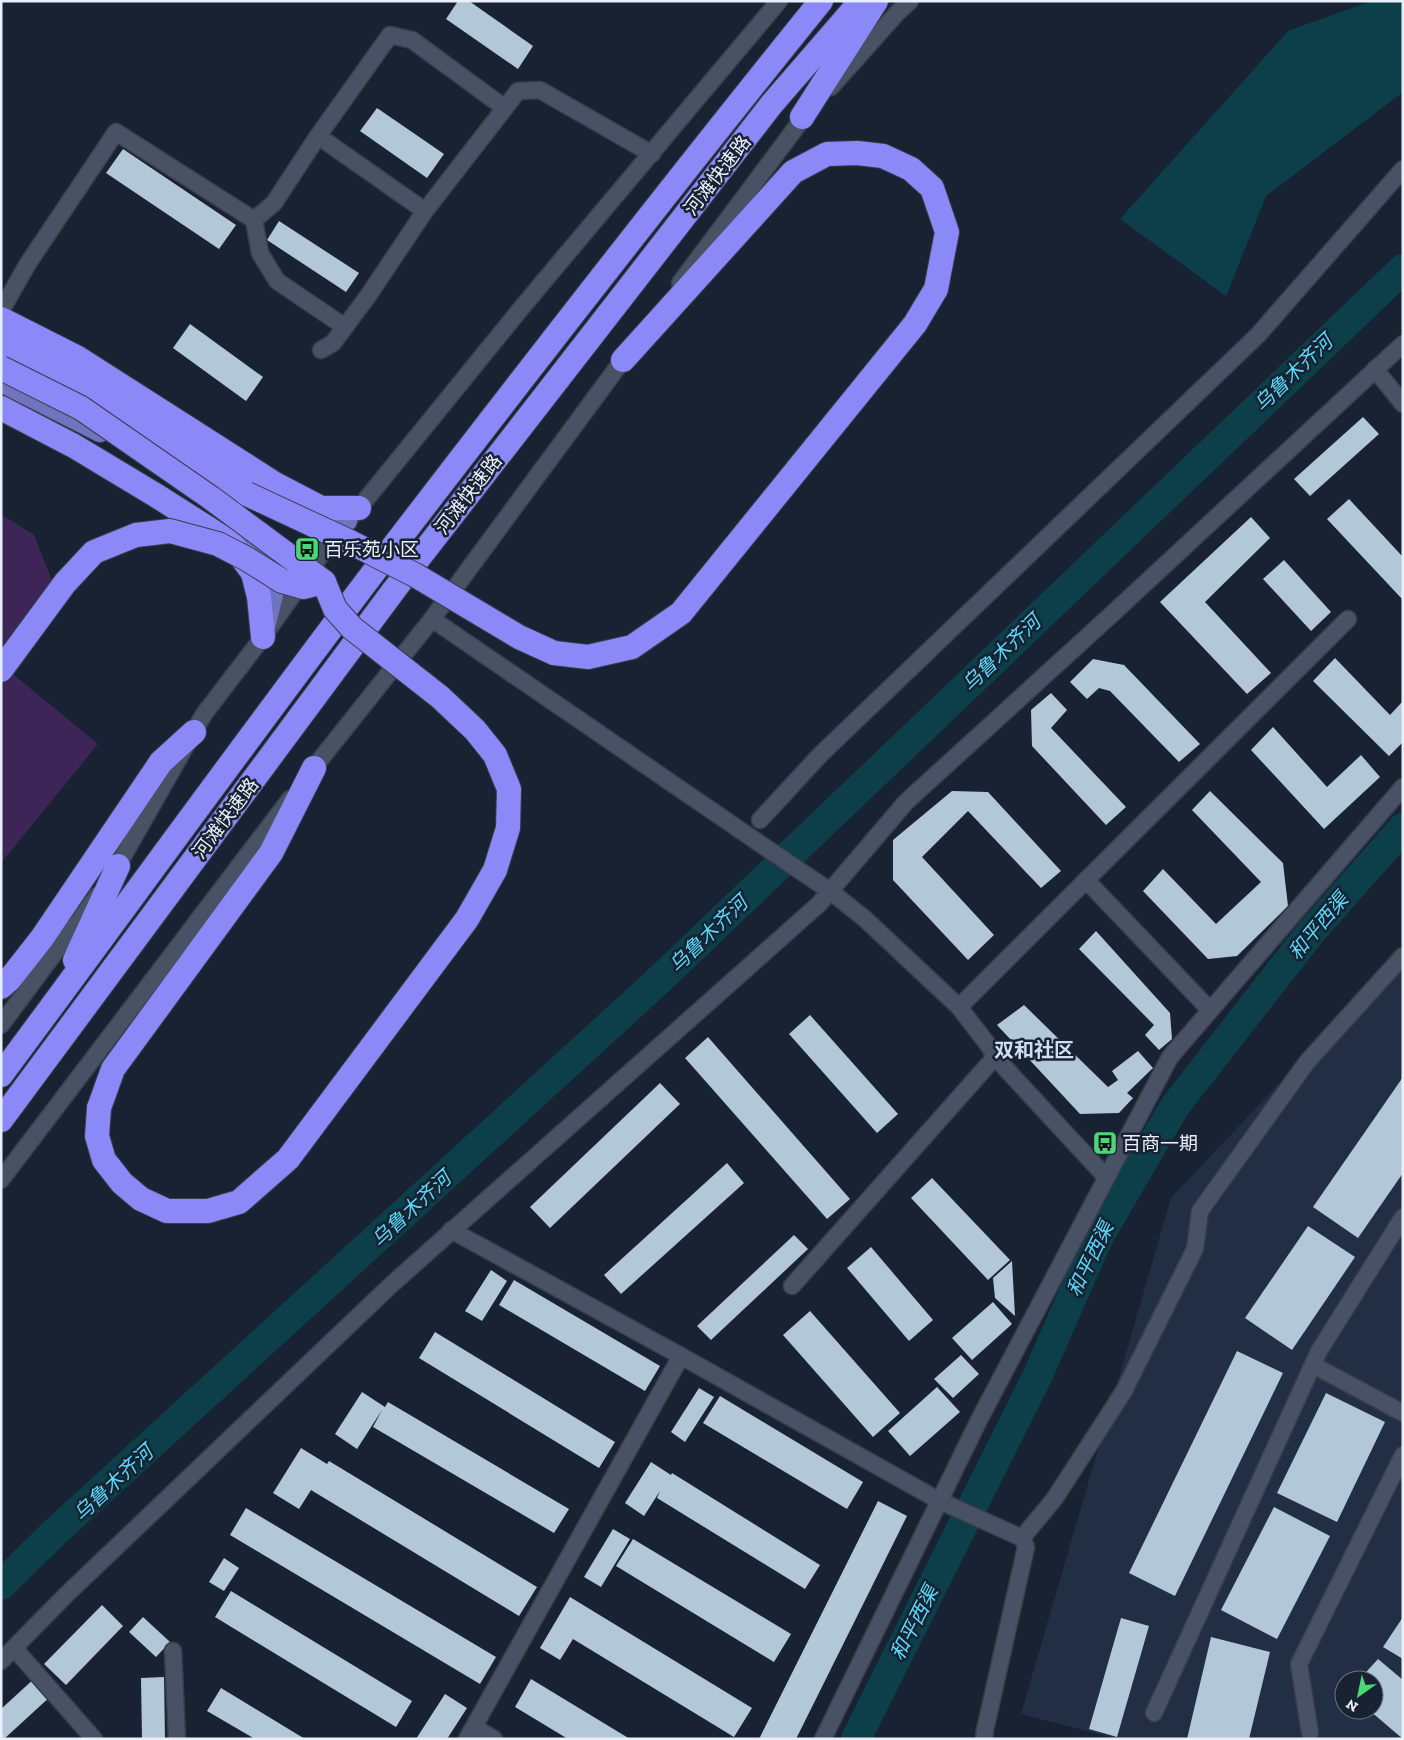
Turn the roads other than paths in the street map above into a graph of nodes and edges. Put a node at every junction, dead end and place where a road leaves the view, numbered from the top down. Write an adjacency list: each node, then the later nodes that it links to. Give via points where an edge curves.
1 (779, 1): 9 (street)
2 (821, 1): 41 (highway, 河滩快速路, via 372,574)
3 (861, 1): 47 (highway, 河滩快速路, via 765,112 394,590)
4 (876, 1): 7 (highway)
5 (910, 1): 7 (street)
6 (505, 108): 8 (street, via 412,40 390,35); 9 (street, via 518,91 540,90); 11 (street)
7 (802, 117): 20 (street)
8 (318, 136): 11 (street); 12 (street, via 274,203)
9 (652, 154): 26 (street)
10 (1403, 169): 35 (street, via 1258,335 820,755)
11 (425, 211): 15 (street)
12 (254, 220): 13 (street, via 116,132 27,265); 15 (street, via 260,252 276,281)
13 (1, 311)
14 (1, 319): 26 (highway, via 78,358 275,484 321,508)
15 (345, 327): 19 (street, via 333,343)
16 (1, 334): 26 (main road, via 104,386 264,494 316,519)
17 (1, 344): 20 (highway, bridge, via 30,355 132,414 247,494 415,575 519,638 554,654 588,657 632,647 681,613 915,324 936,289 947,232 932,188 910,170 883,156 857,153 827,154 793,172)
18 (1403, 344): 22 (street)
19 (322, 350)
20 (623, 360): 28 (street)
21 (1, 368): 27 (highway, bridge, via 81,408 211,498)
22 (1375, 369): 24 (street); 38 (street, via 906,802)
23 (1, 382): 30 (main road, via 90,426 234,521 256,546 267,565 273,595)
24 (1403, 404)
25 (1, 408): 30 (highway, via 74,446 231,543 253,574)
26 (353, 515): 30 (street, via 338,531)
27 (324, 582): 31 (highway, bridge, via 303,587 282,581 218,544 170,531 136,535 94,552 65,582); 33 (highway, bridge, via 335,609 352,628 440,697 475,730 495,755 509,789 508,828 495,870 467,919 288,1159 239,1202 208,1211 167,1211 141,1199 122,1183 104,1160 97,1136 99,1108 113,1069 271,853)
28 (432, 619): 33 (street); 38 (street)
29 (1348, 619): 37 (street)
30 (263, 637): 32 (street)
31 (1, 670)
32 (194, 732): 36 (street); 40 (highway, via 161,762 42,938)
33 (314, 768): 49 (street)
34 (1403, 787): 43 (street)
35 (760, 820)
36 (118, 866): 41 (highway); 44 (street)
37 (1086, 880): 42 (street); 43 (street)
38 (830, 892): 42 (street, via 864,918); 51 (street)
39 (1403, 956): 58 (street, via 1307,1062 1200,1211 1195,1249 1124,1391 1056,1498)
40 (1, 987)
41 (58, 998): 46 (highway, 河滩快速路)
42 (959, 1008): 45 (street)
43 (1210, 1010): 48 (street, via 1170,1057)
44 (1, 1025)
45 (995, 1057): 48 (street); 52 (street)
46 (1, 1076)
47 (1, 1120)
48 (1106, 1177): 57 (street)
49 (1, 1180)
50 (1403, 1217): 54 (street)
51 (451, 1230): 53 (street); 59 (street)
52 (792, 1286)
53 (681, 1356): 57 (street); 63 (street)
54 (1313, 1365): 55 (street); 62 (street)
55 (1403, 1413)
56 (1403, 1455): 64 (street, via 1299,1664)
57 (939, 1501): 58 (street); 68 (street)
58 (1016, 1535): 69 (street, via 1026,1547)
59 (14, 1648): 61 (street); 65 (street)
60 (173, 1651): 66 (street)
61 (1, 1661)
62 (1154, 1713)
63 (470, 1733): 67 (street)
64 (1310, 1733)
65 (94, 1739)
66 (177, 1739)
67 (494, 1739)
68 (822, 1739)
69 (984, 1739)

